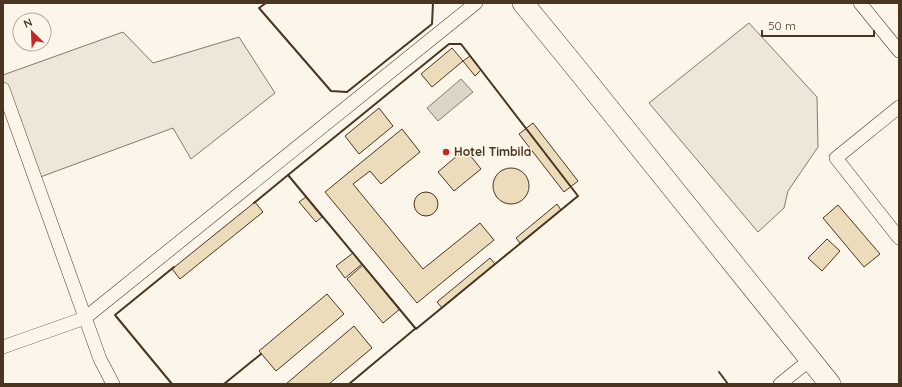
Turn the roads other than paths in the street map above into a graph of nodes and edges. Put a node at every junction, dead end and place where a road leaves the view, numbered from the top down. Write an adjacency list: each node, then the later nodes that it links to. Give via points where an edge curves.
1 (476, 3): 8 (street)
2 (523, 3): 10 (main road)
3 (860, 3): 4 (street)
4 (899, 51)
5 (3, 89): 8 (street)
6 (899, 107): 7 (street, via 836,158)
7 (899, 238)
8 (85, 318): 9 (street); 11 (street, via 100,359)
9 (3, 347)
10 (810, 359): 12 (street); 13 (main road)
11 (113, 384)
12 (780, 384)
13 (830, 384)

